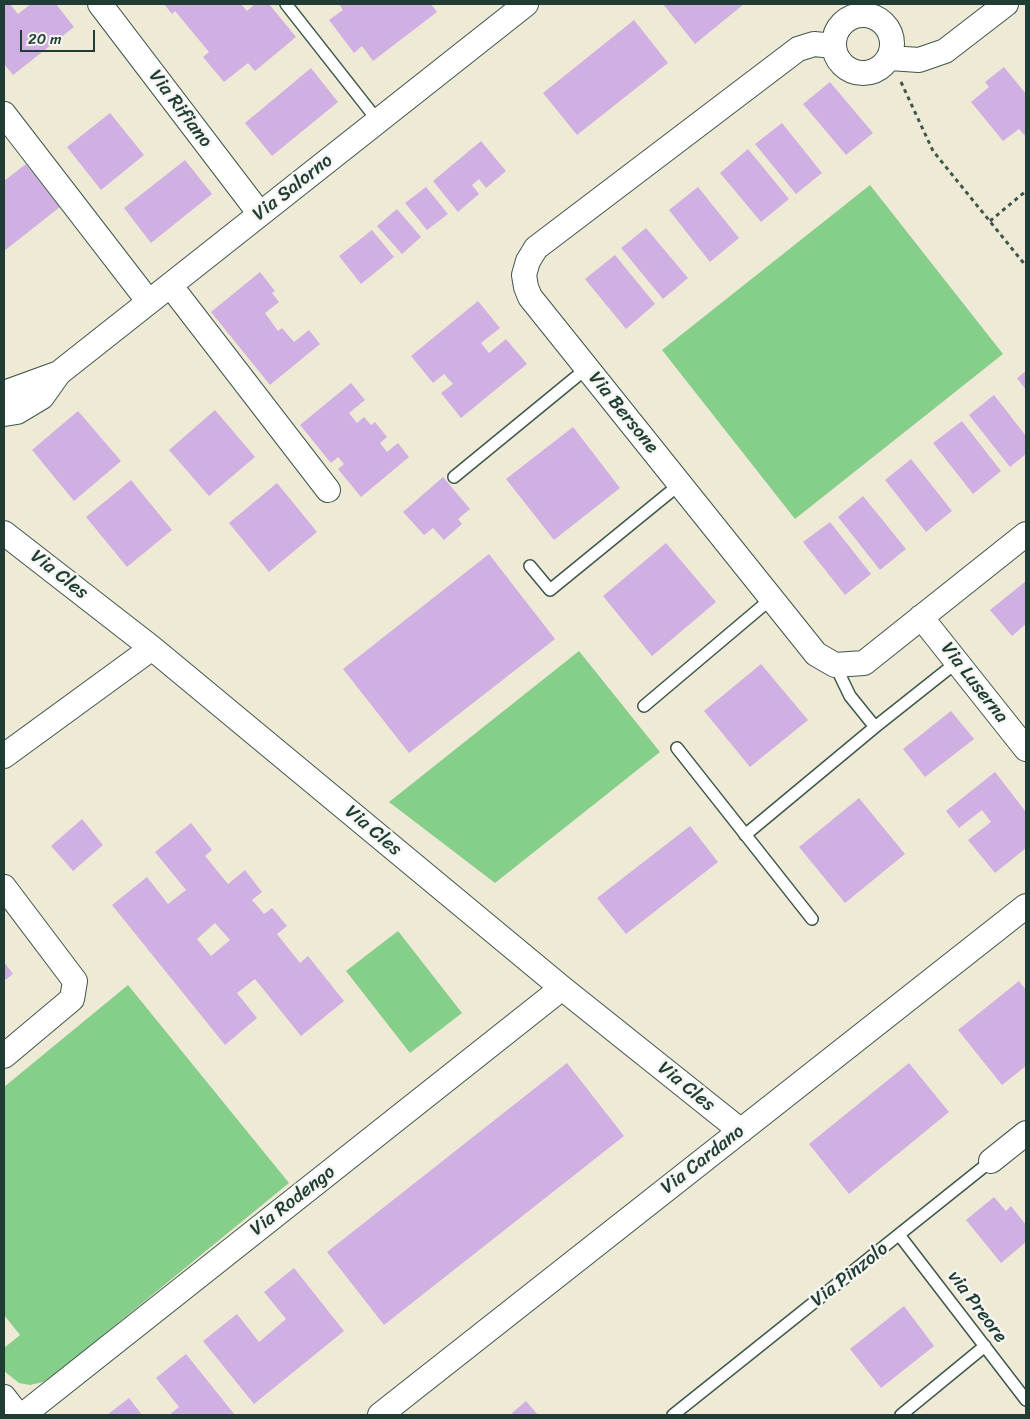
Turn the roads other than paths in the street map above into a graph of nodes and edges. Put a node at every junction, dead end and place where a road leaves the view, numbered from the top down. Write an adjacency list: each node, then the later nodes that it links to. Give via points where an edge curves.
1 (100, 4): 10 (street, Via Rifiano)
2 (286, 4): 9 (lane)
3 (526, 4): 9 (street, Via Salorno)
4 (1006, 4): 7 (street, via 945,51 919,60)
5 (845, 12): 6 (street); 7 (street, via 883,22 893,39)
6 (834, 46): 7 (street, via 841,63 857,73 876,71); 13 (street, Via Bersone, via 814,44 798,49 536,248 524,275 530,297)
7 (890, 58)
8 (4, 114): 12 (street)
9 (378, 121): 10 (street, Via Salorno)
10 (260, 214): 11 (street, Via Salorno)
11 (170, 285): 12 (street, Via Salorno); 19 (street)
12 (149, 302): 14 (street, Via Salorno)
13 (587, 368): 17 (lane); 18 (street, Via Bersone)
14 (59, 373): 15 (street, Via Salorno); 16 (street, Via Salorno, via 42,397 22,409)
15 (4, 393)
16 (4, 414)
17 (454, 477)
18 (680, 484): 22 (lane, via 550,590); 23 (street, Via Bersone)
19 (328, 490)
20 (4, 533): 25 (street, Via Cles)
21 (1026, 534): 24 (street)
22 (530, 566)
23 (772, 598): 27 (street, Via Bersone, via 816,654); 28 (lane)
24 (921, 617): 26 (street, Via Luserna); 27 (street, via 864,663)
25 (152, 648): 32 (street); 37 (street, Via Cles)
26 (957, 662): 29 (lane); 31 (street, Via Luserna)
27 (835, 665): 29 (lane, via 850,696)
28 (644, 706)
29 (875, 727): 33 (lane)
30 (677, 748): 33 (lane)
31 (1026, 749)
32 (4, 756)
33 (745, 835): 36 (lane)
34 (4, 887): 38 (street, via 74,981 72,999)
35 (1026, 906): 39 (street, Via Cardano)
36 (812, 919)
37 (562, 988): 39 (street, Via Cles); 47 (street, Via Rodengo)
38 (4, 1056)
39 (741, 1130): 48 (street, Via Cardano)
40 (1026, 1133): 41 (street, Via Pinzolo)
41 (992, 1161): 42 (lane, Via Pinzolo)
42 (900, 1236): 43 (lane, via Preore); 49 (lane, Via Pinzolo)
43 (985, 1346): 45 (lane, via Preore); 50 (lane)
44 (4, 1397): 46 (street)
45 (1026, 1400)
46 (18, 1415)
47 (23, 1415)
48 (380, 1415)
49 (672, 1415)
50 (901, 1415)

